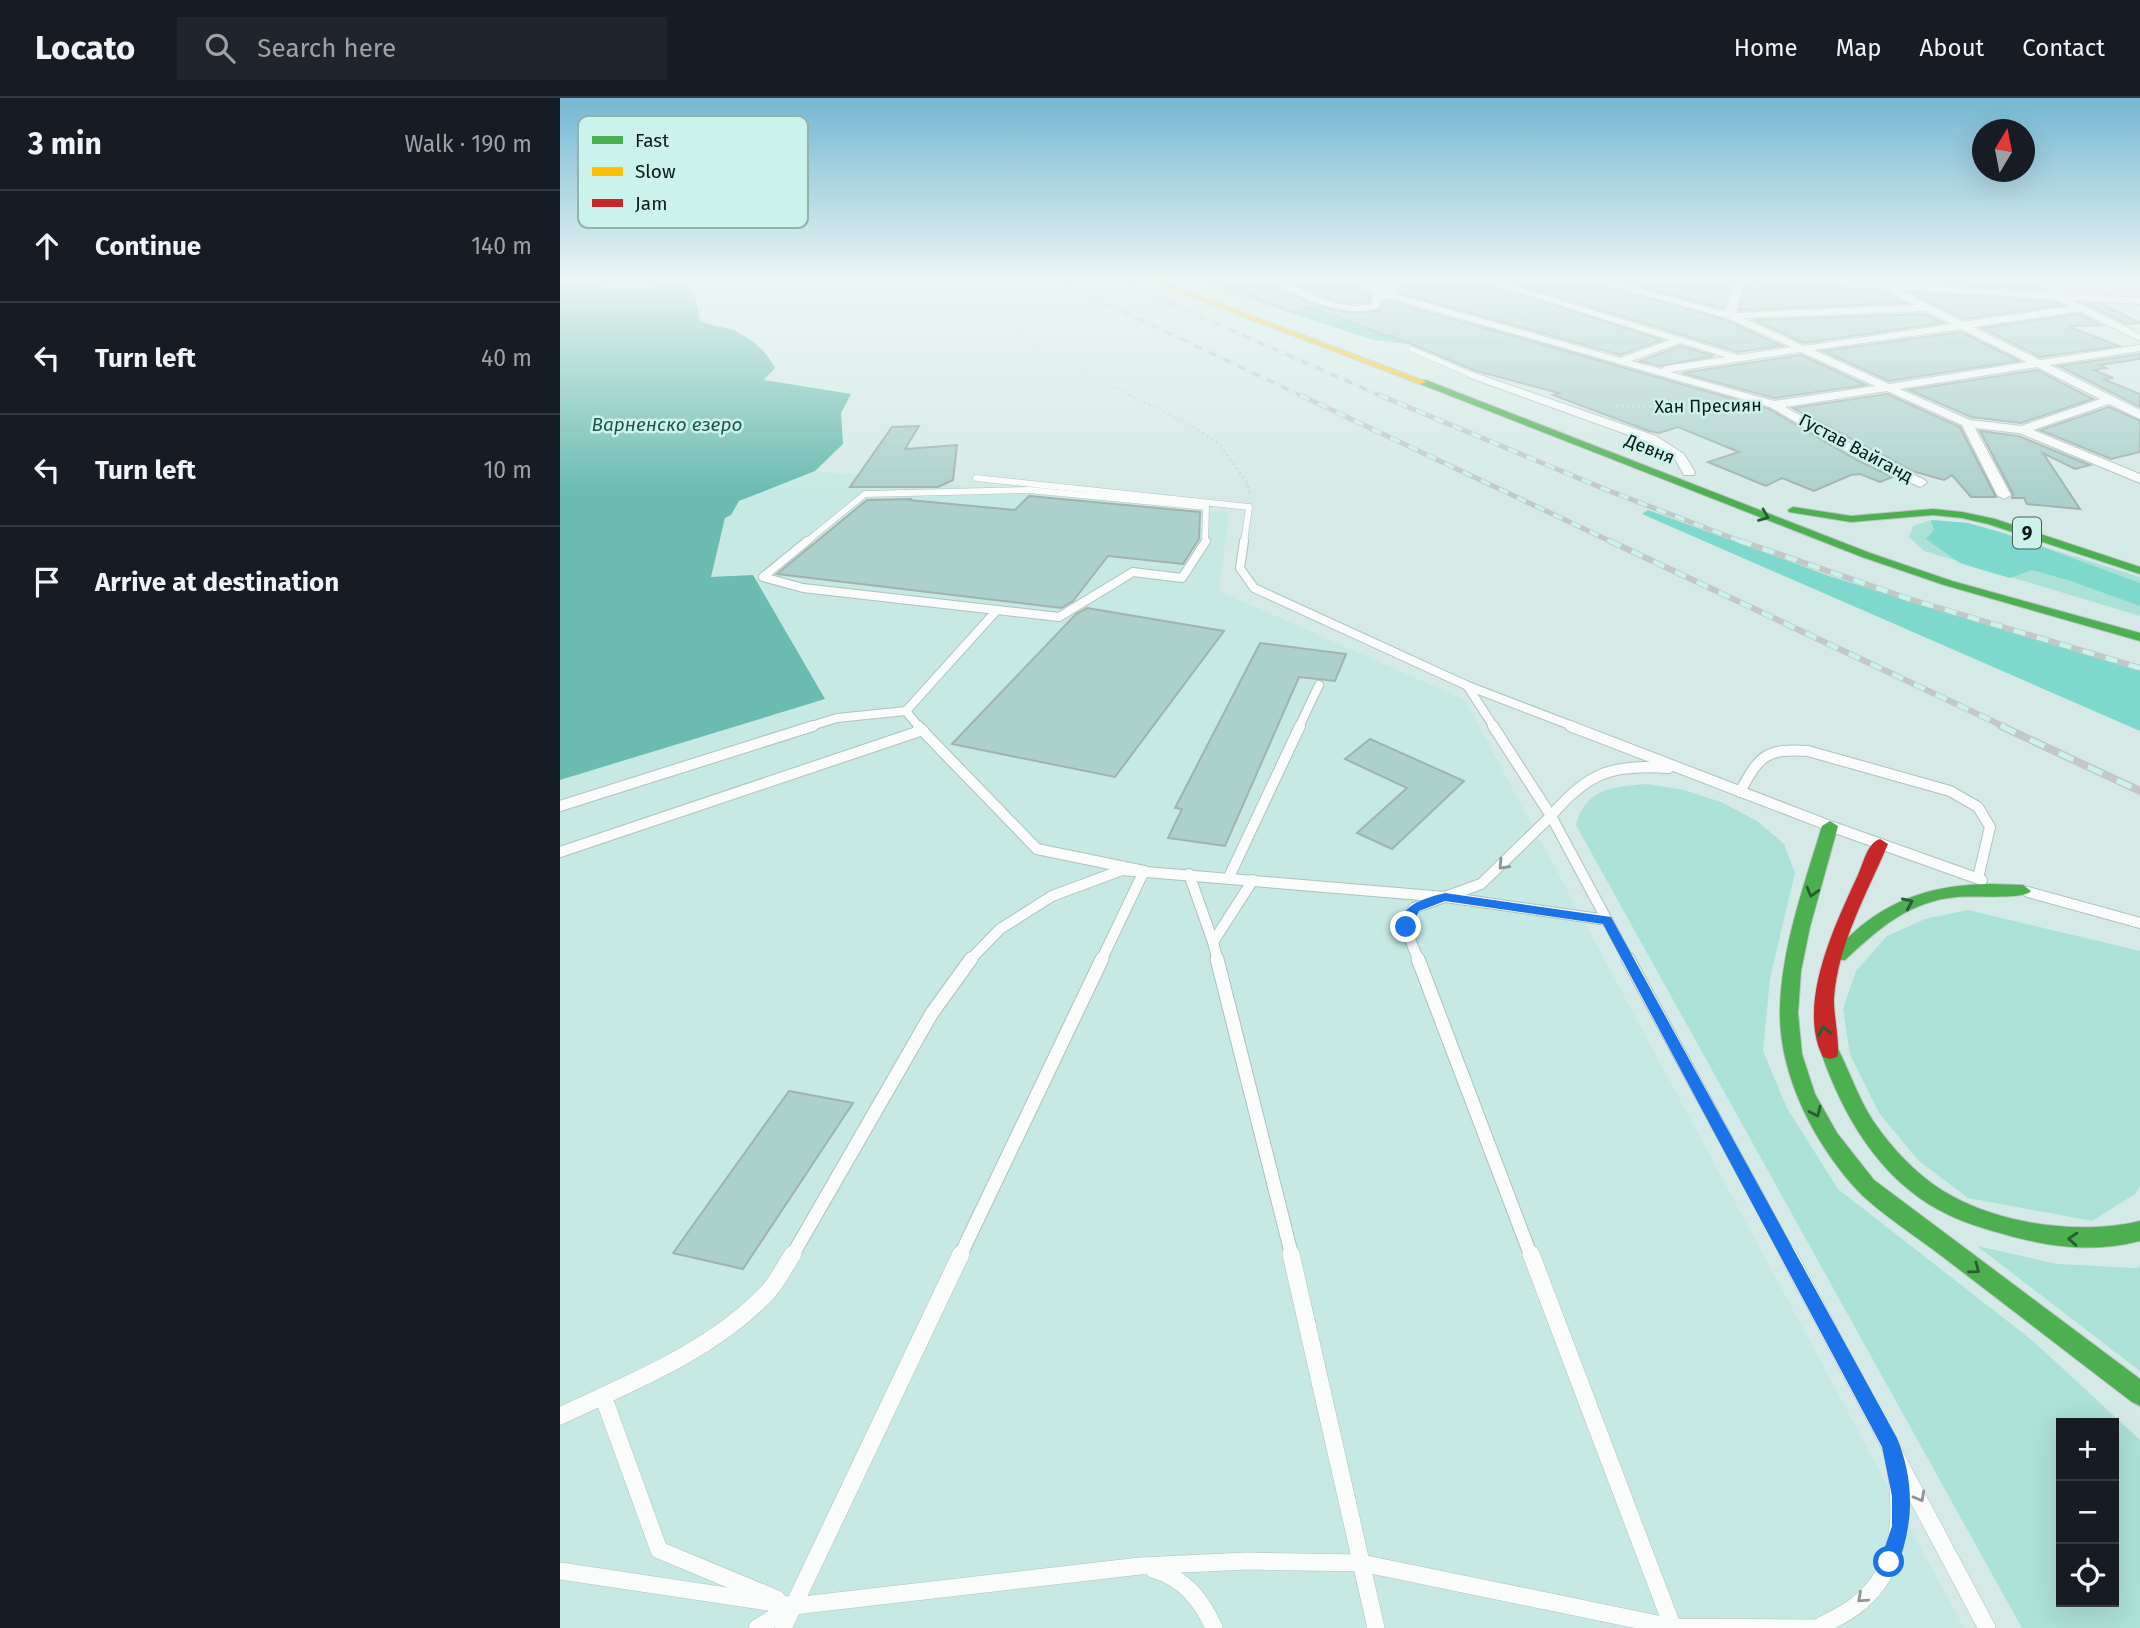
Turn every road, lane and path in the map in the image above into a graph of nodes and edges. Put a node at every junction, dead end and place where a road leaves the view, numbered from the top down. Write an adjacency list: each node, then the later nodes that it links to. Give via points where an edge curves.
1 (1043, 351): 32 (path, via 1189,424 1219,444 1248,484)
2 (1344, 351): 34 (highway, Девня, one-way to 34, via 1811,535)
3 (1371, 351): 26 (highway, Девня)
4 (1417, 351): 17 (lane)
5 (1592, 351): 14 (street, Густав Вайганд)
6 (1645, 351): 12 (street)
7 (1718, 351): 13 (street)
8 (1783, 351): 13 (street)
9 (1805, 351): 18 (street)
10 (2014, 351): 15 (street)
11 (2117, 351): 15 (street, Хан Пресиян)
12 (1637, 354): 14 (street); 16 (street)
13 (1739, 358): 16 (street)
14 (1623, 360): 16 (street, Густав Вайганд)
15 (2038, 363): 18 (street, Хан Пресиян); 19 (street)
16 (1658, 370): 20 (street, Густав Вайганд)
17 (1472, 375): 26 (street, via 1652,439 1680,457)
18 (1884, 386): 20 (street, Хан Пресиян); 24 (street)
19 (2109, 400): 23 (street); 25 (street)
20 (1774, 405): 29 (street, Густав Вайганд)
21 (1605, 406): 22 (path, Хан Пресиян)
22 (1726, 409)
23 (2140, 415)
24 (1966, 424): 25 (street); 30 (street)
25 (2022, 430): 28 (street)
26 (1689, 472): 31 (highway, Девня)
27 (976, 478): 32 (lane)
28 (2140, 479)
29 (1920, 483)
30 (2004, 495)
31 (1774, 506): 33 (highway); 34 (highway, Девня)
32 (1249, 507): 42 (lane, via 1240,568 1254,588)
33 (1891, 525): 34 (highway, 9); 34 (highway, via 1856,528); 37 (highway, 9, via 1912,515 1942,512 1984,519)
34 (1861, 541): 36 (highway, Девня); 40 (highway, Девня, via 1948,583)
35 (1926, 559): 36 (highway)
36 (1950, 571): 39 (highway, Девня)
37 (2140, 571)
38 (997, 610): 38 (lane, via 1059,617 1133,572 1182,578 1206,541 1206,507 1029,490 864,494 763,576 803,588); 43 (lane)
39 (2140, 625)
40 (2140, 637)
41 (1319, 685): 54 (lane)
42 (1468, 686): 45 (lane); 48 (lane)
43 (906, 711): 44 (lane); 47 (lane, via 836,718)
44 (923, 730): 51 (lane); 52 (lane, via 1037,849)
45 (1686, 770): 46 (lane); 48 (lane, via 1649,766 1607,771 1577,787)
46 (1740, 792): 49 (lane); 55 (lane, via 1757,760 1777,750 1792,749 1950,791 1978,807 1990,827)
47 (560, 806)
48 (1550, 816): 58 (lane, one-way to 58, via 1490,877 1471,890); 59 (lane)
49 (1830, 826): 50 (lane); 64 (highway, one-way to 64, via 1792,963 1787,999 1793,1053 1825,1131 1852,1170 1877,1195)
50 (1880, 844): 55 (lane); 62 (highway)
51 (560, 852)
52 (1144, 872): 53 (lane); 65 (lane, via 1122,870 1052,896 1000,929 962,968 932,1013 767,1293 710,1341); 71 (lane)
53 (1189, 874): 54 (lane); 61 (lane)
54 (1229, 877): 56 (lane)
55 (1978, 878): 57 (lane)
56 (1253, 880): 58 (lane); 61 (lane)
57 (2023, 891): 60 (lane); 62 (highway, one-way to 57, via 1877,922 1917,899 1964,890)
58 (1445, 897): 59 (lane); 72 (lane, via 1414,908 1406,927)
59 (1607, 920): 67 (lane)
60 (2140, 923)
61 (1213, 942): 68 (lane, via 1297,1277)
62 (1835, 959): 63 (highway, one-way to 62, via 2118,1239 2050,1237 1944,1202 1891,1160 1853,1105 1830,1056 1821,1011)
63 (2140, 1231)
64 (2140, 1394)
65 (603, 1396): 66 (lane); 71 (lane, via 659,1550)
66 (560, 1416)
67 (1891, 1444): 77 (lane, one-way to 77, via 1902,1506 1901,1526 1889,1562 1867,1596); 78 (lane, one-way to 78)
68 (1361, 1563): 69 (lane, via 1247,1561); 72 (lane); 76 (lane)
69 (1140, 1566): 71 (lane); 75 (lane, via 1166,1572 1189,1586)
70 (560, 1571): 71 (lane)
71 (794, 1606): 73 (lane); 74 (lane)
72 (1672, 1627): 77 (lane)
73 (757, 1628)
74 (783, 1628)
75 (1214, 1628)
76 (1376, 1628)
77 (1818, 1628)
78 (1987, 1628)

